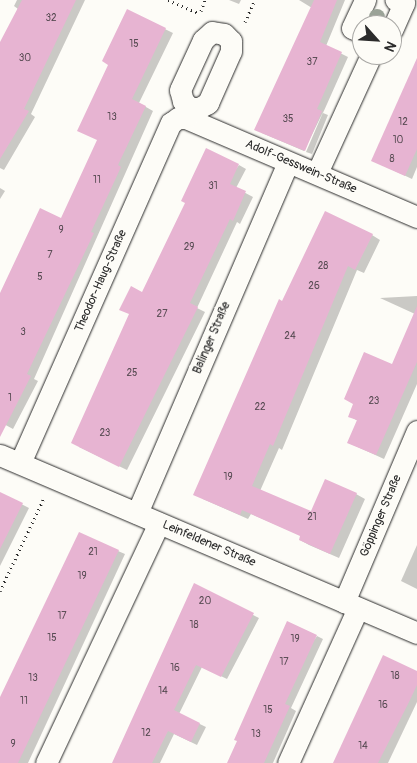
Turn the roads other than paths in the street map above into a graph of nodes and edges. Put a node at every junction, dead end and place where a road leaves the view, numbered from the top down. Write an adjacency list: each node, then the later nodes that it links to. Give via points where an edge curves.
1 (365, 0): 3 (street)
2 (396, 0): 4 (street, via 404,3)
3 (358, 15)
4 (399, 15)
5 (366, 65): 8 (street)
6 (188, 113): 7 (street, Adolf-Gesswein-Straße); 12 (street, Theodor-Haug-Straße, via 171,124)
7 (288, 163): 8 (street, Adolf-Gesswein-Straße); 13 (street, Balinger Straße)
8 (317, 173): 9 (street, Adolf-Gesswein-Straße)
9 (417, 217)
10 (417, 431): 15 (street, Göppinger Straße)
11 (0, 455): 12 (street, Leinfeldener Straße)
12 (20, 463): 13 (street, Leinfeldener Straße)
13 (136, 513): 14 (street, Leinfeldener Straße)
14 (159, 523): 15 (street, Leinfeldener Straße); 17 (street)
15 (351, 605): 16 (street, Leinfeldener Straße); 18 (street, Göppinger Straße)
16 (417, 633)
17 (46, 763)
18 (288, 763)

